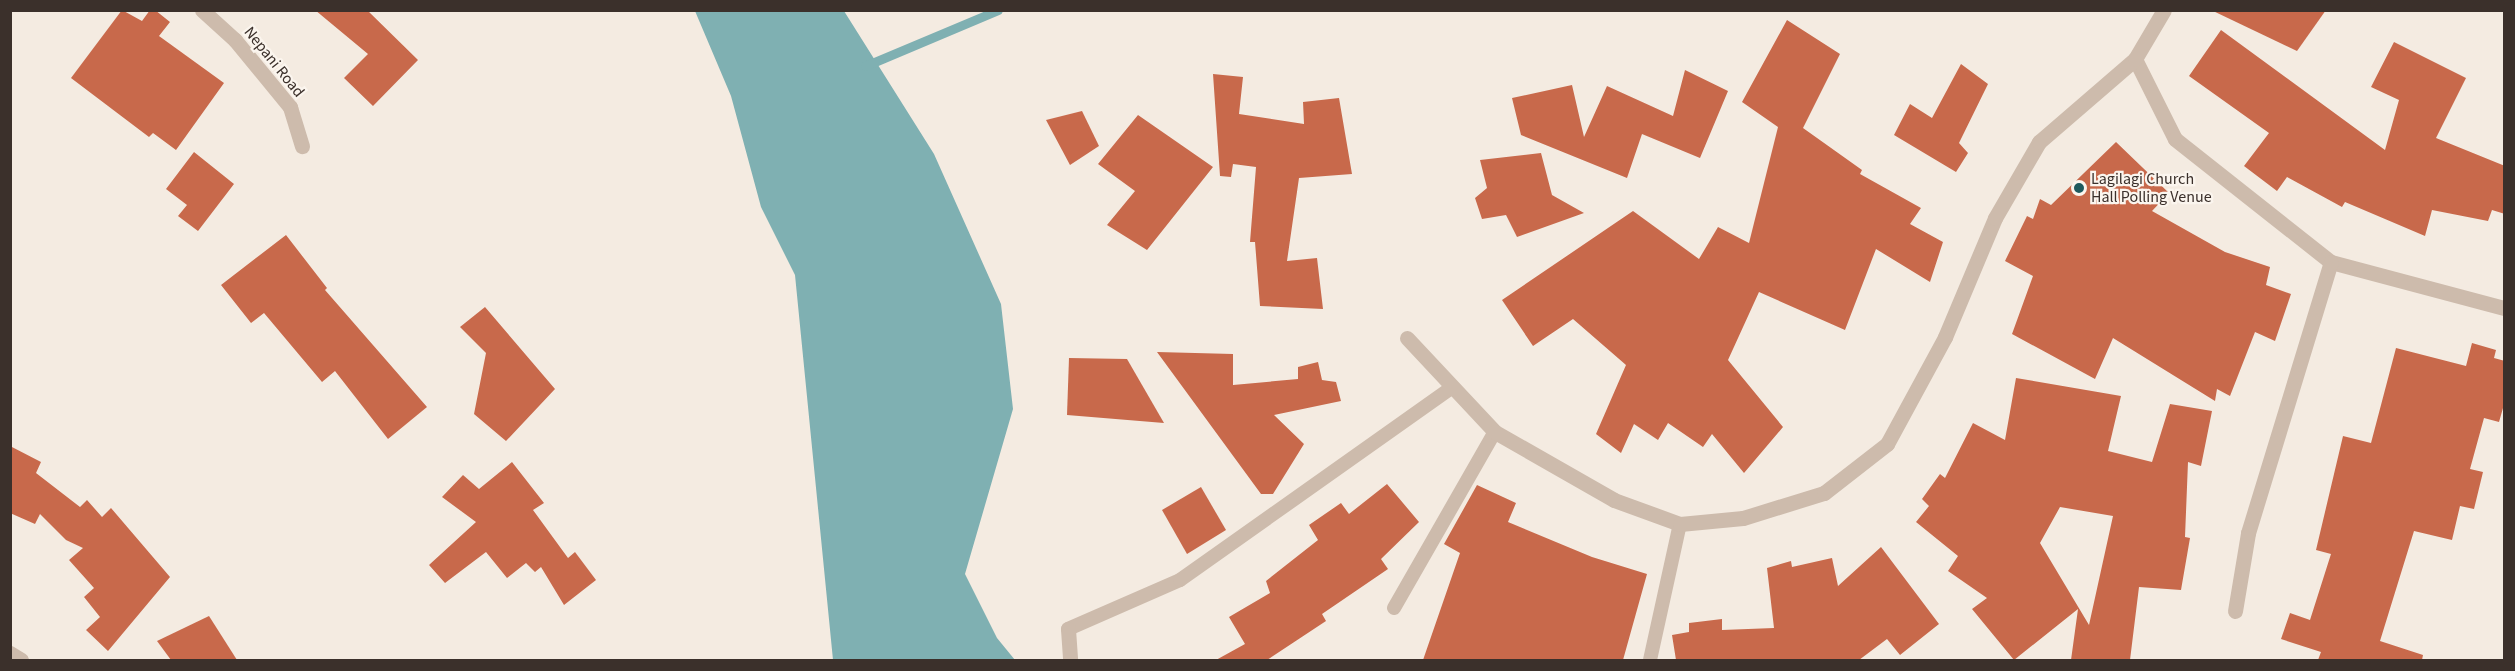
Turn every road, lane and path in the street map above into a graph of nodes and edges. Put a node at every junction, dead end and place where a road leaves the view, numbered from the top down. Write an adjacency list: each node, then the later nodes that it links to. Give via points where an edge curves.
1 (202, 10): 4 (street, Nepani Road, via 235,40 290,107)
2 (2164, 10): 3 (street)
3 (2135, 59): 5 (street, via 2175,139); 10 (street, via 2039,142 1995,218 1945,337 1887,444 1824,493 1743,518)
4 (303, 146)
5 (2331, 262): 6 (street); 12 (street, via 2248,533)
6 (2505, 308)
7 (1407, 338): 8 (street)
8 (1453, 387): 9 (street); 13 (lane, via 1179,580)
9 (1495, 432): 10 (street, via 1614,500); 11 (lane)
10 (1680, 524): 17 (lane)
11 (1394, 608)
12 (2235, 611)
13 (1068, 629): 16 (street)
14 (10, 653): 15 (street)
15 (21, 660)
16 (1070, 660)
17 (1650, 660)

